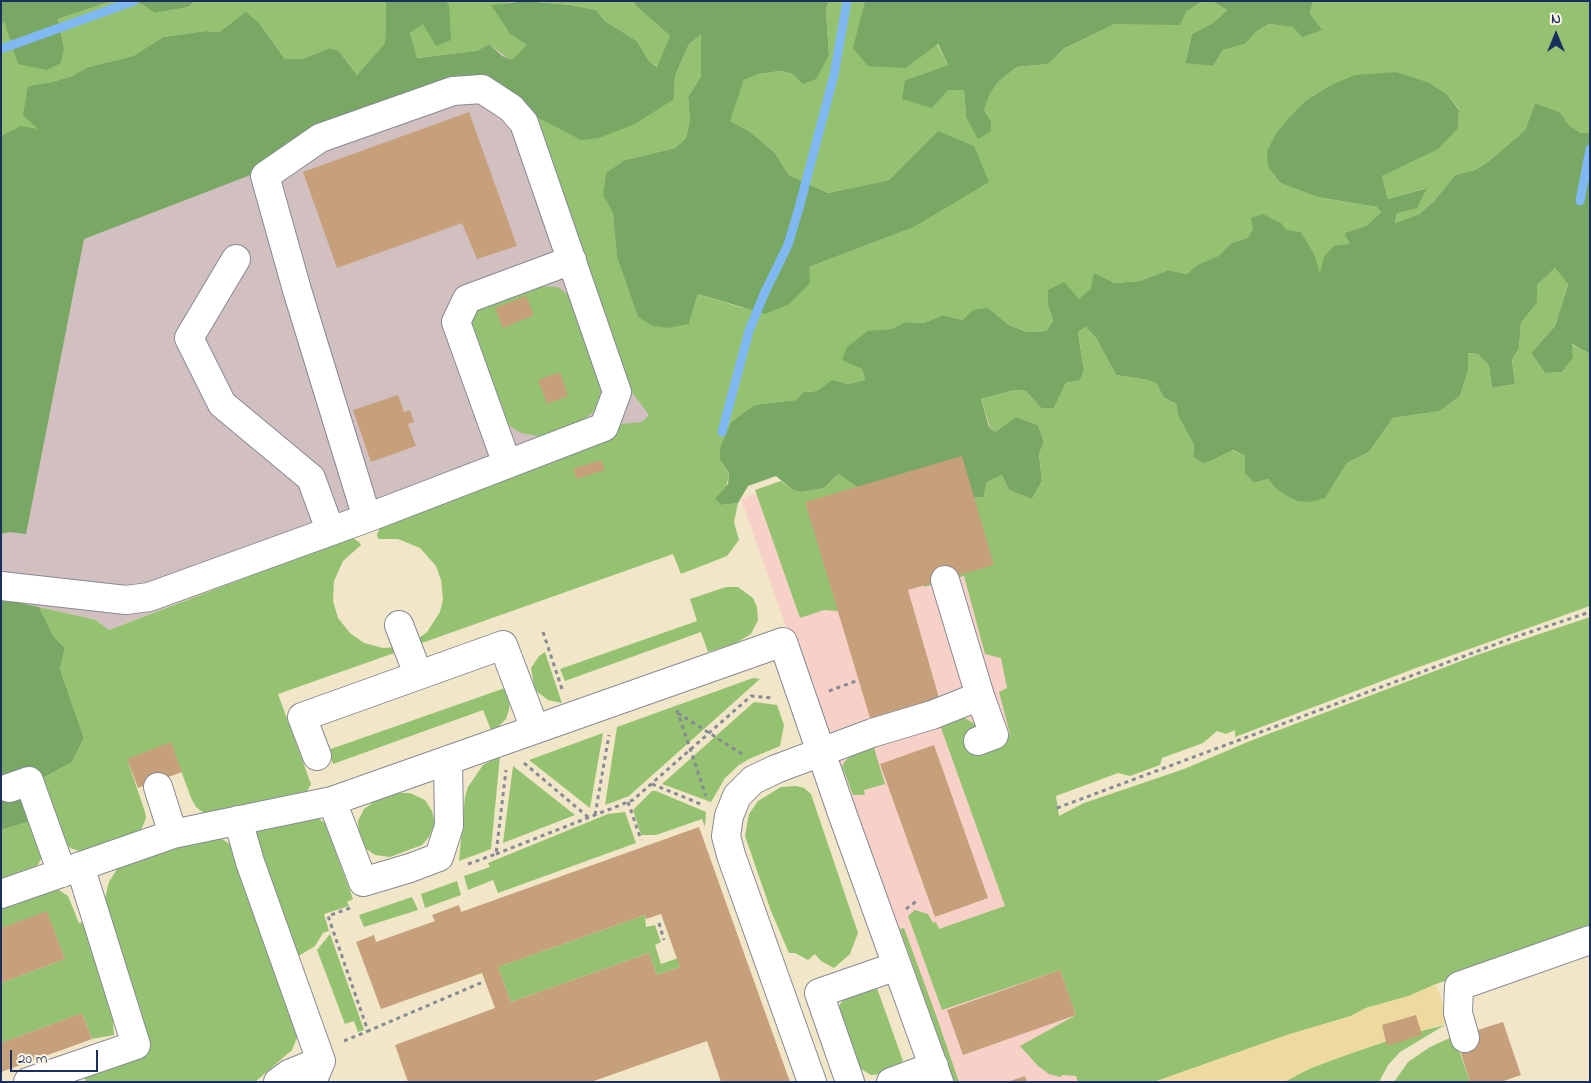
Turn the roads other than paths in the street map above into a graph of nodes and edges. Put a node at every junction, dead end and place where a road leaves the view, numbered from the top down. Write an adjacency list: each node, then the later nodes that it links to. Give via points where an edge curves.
1 (236, 259): 5 (street, via 189,338 222,404 311,478)
2 (572, 260): 3 (street, via 618,392 604,427); 3 (street, via 467,299 456,322); 4 (street, via 524,123 511,108 482,90 452,91 320,138 265,176)
3 (507, 464): 4 (street)
4 (367, 518): 5 (street)
5 (330, 530): 7 (street, via 149,598 126,600)
6 (944, 580): 10 (street)
7 (1, 586)
8 (399, 625): 9 (street)
9 (418, 674): 11 (street, via 503,646); 14 (street, via 302,716)
10 (980, 696): 12 (street, via 994,735); 13 (street)
11 (534, 729): 13 (street, via 783,642); 15 (street)
12 (978, 742)
13 (821, 753): 24 (street); 30 (street, via 753,780 737,796 726,836)
14 (317, 756)
15 (448, 760): 18 (street); 18 (street, via 450,826 439,857 410,868 362,882)
16 (158, 786): 20 (street)
17 (9, 788): 21 (street, via 29,781)
18 (332, 801): 19 (street)
19 (238, 820): 20 (street); 26 (street)
20 (173, 834): 21 (street)
21 (71, 870): 22 (street); 28 (street, via 136,1045)
22 (1, 894)
23 (1590, 940): 25 (street, via 1459,986 1458,1013)
24 (897, 966): 27 (street); 31 (street, via 819,993)
25 (1465, 1038)
26 (316, 1071): 29 (street, via 289,1074)
27 (937, 1074): 32 (street)
28 (28, 1082)
29 (278, 1082)
30 (812, 1082)
31 (850, 1082)
32 (891, 1082)

